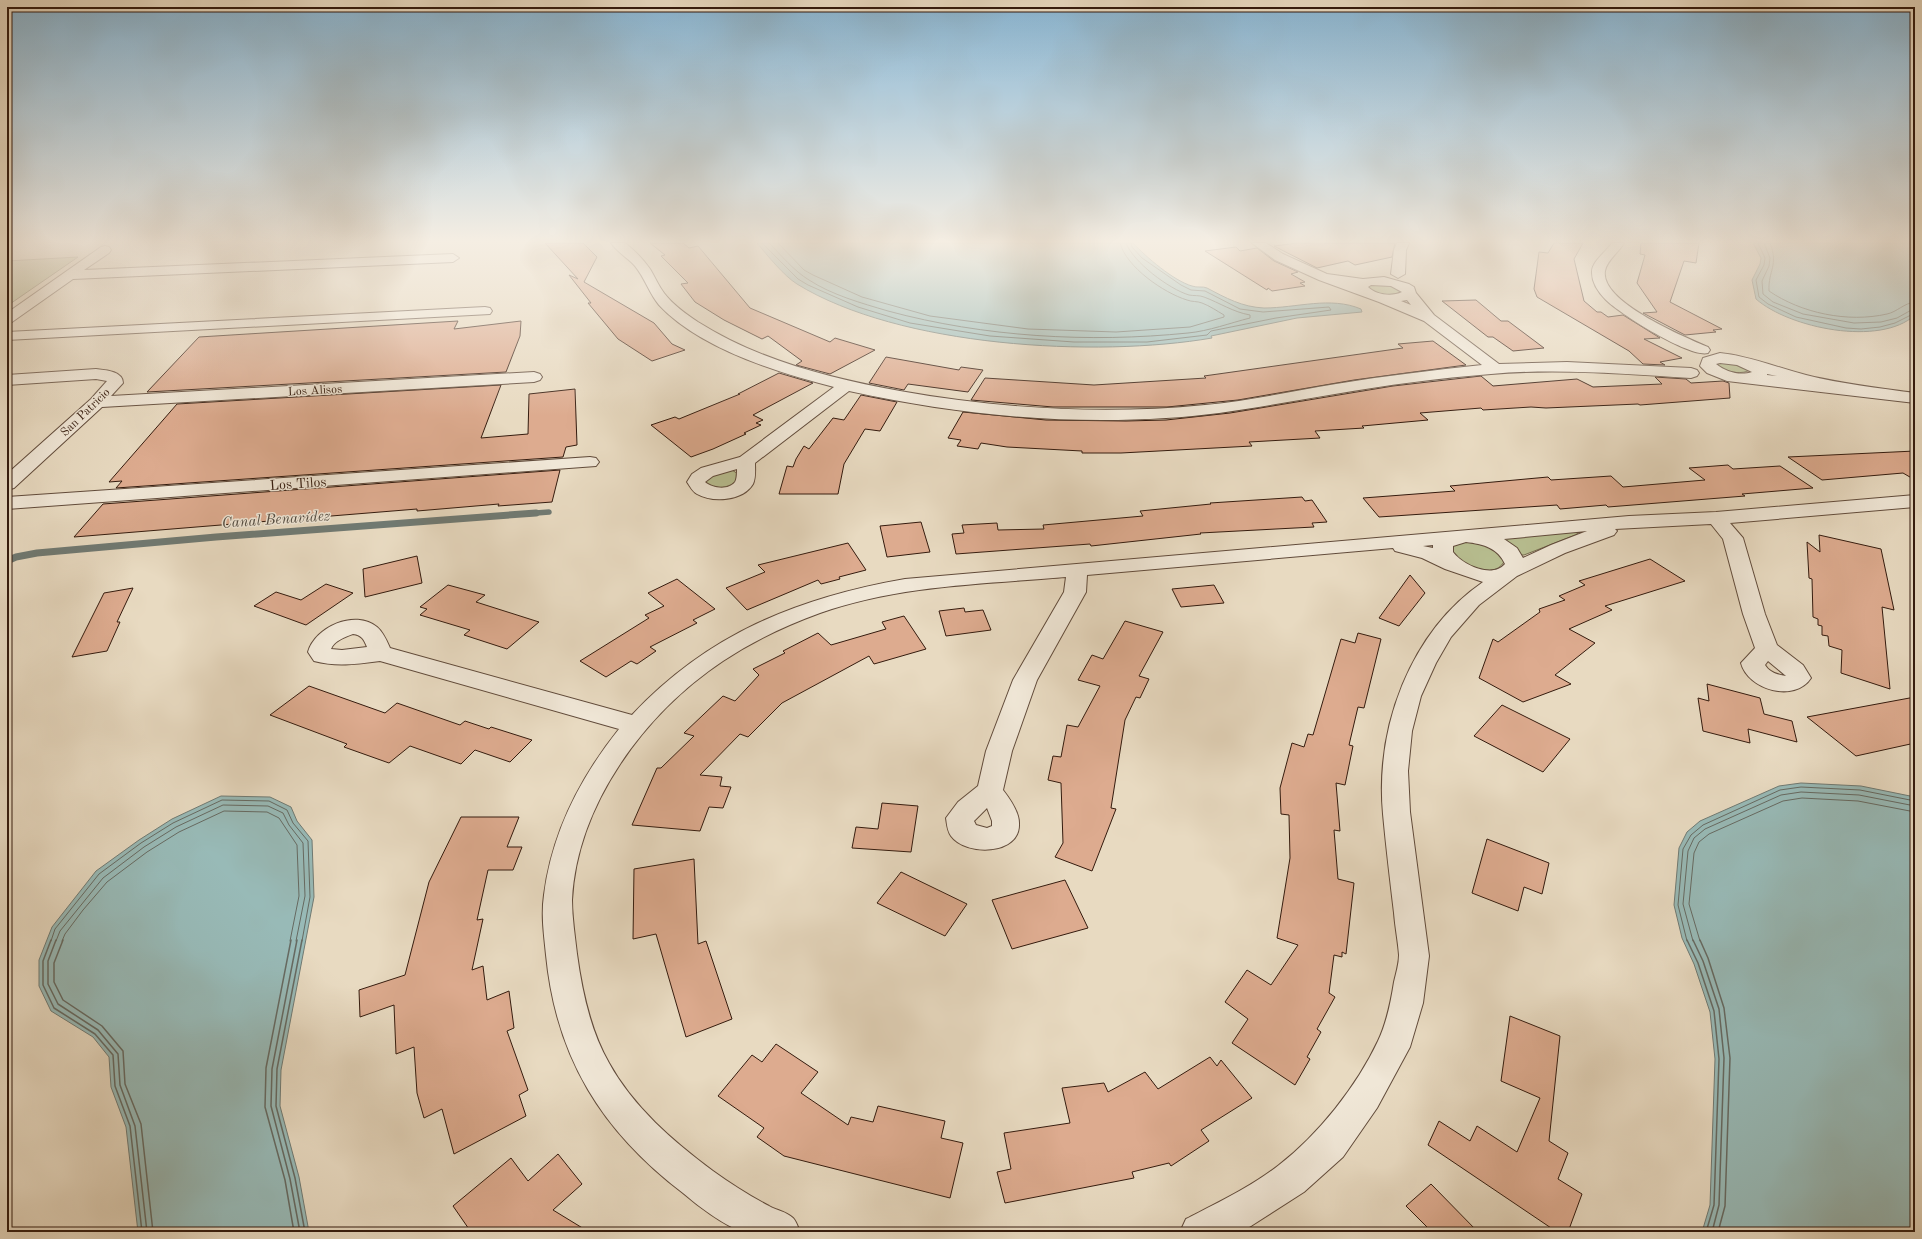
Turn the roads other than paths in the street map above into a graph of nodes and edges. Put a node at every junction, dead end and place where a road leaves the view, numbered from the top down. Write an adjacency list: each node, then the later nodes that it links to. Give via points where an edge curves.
1 (33, 301): 8 (street)
2 (664, 301): 17 (street, via 691,324 735,348 769,363)
3 (1388, 301): 7 (street)
4 (1416, 301): 7 (street)
5 (1616, 301): 10 (street, via 1625,309)
6 (485, 311): 9 (street)
7 (1429, 318): 12 (street)
8 (7, 319)
9 (7, 336)
10 (1707, 358): 11 (street); 13 (street, via 1704,370); 15 (street, via 1723,374)
11 (1739, 361): 15 (street, via 1760,372 1756,377); 18 (street)
12 (1496, 369): 13 (street, via 1553,368); 17 (street, via 1379,382 1237,406 1160,413 1065,414 1006,410 913,399)
13 (1691, 373): 15 (street)
14 (534, 377): 20 (street, Los Alisos)
15 (1744, 378): 18 (street)
16 (7, 380): 20 (street, San Patricio, via 96,374 115,379)
17 (845, 386): 21 (street)
18 (1848, 389): 19 (street)
19 (1915, 398)
20 (97, 402): 23 (street, San Patricio)
21 (746, 461)
22 (590, 462): 25 (street, Los Tilos)
23 (7, 484)
24 (1915, 501): 26 (street)
25 (7, 503)
26 (1716, 518): 27 (street); 34 (street, via 1733,538 1754,614)
27 (1629, 522): 28 (street); 32 (street, via 1558,549)
28 (1459, 536): 29 (street); 30 (street, via 1446,540 1441,551 1445,558); 32 (street, via 1490,540 1506,549 1515,559 1516,565)
29 (1383, 543): 30 (street, via 1422,551); 31 (street)
30 (1458, 568): 32 (street, via 1487,577); 33 (street, via 1468,582)
31 (1075, 570): 36 (street, via 905,585 852,595 814,608 768,626 724,649 694,671); 37 (street, via 1075,592 1025,680 999,751)
32 (1510, 573): 33 (street)
33 (1470, 600): 39 (street, via 1443,633 1424,663 1409,696 1400,731 1395,771 1396,812 1414,956 1407,1002 1393,1047 1365,1096 1330,1144 1291,1179 1238,1213)
34 (1767, 649)
35 (380, 653): 36 (street)
36 (635, 725): 38 (street, via 593,785 574,826 563,865 558,898 561,944 565,985 576,1026 598,1076 632,1123 691,1180 752,1219)
37 (990, 792)
38 (781, 1232)
39 (1199, 1232)

